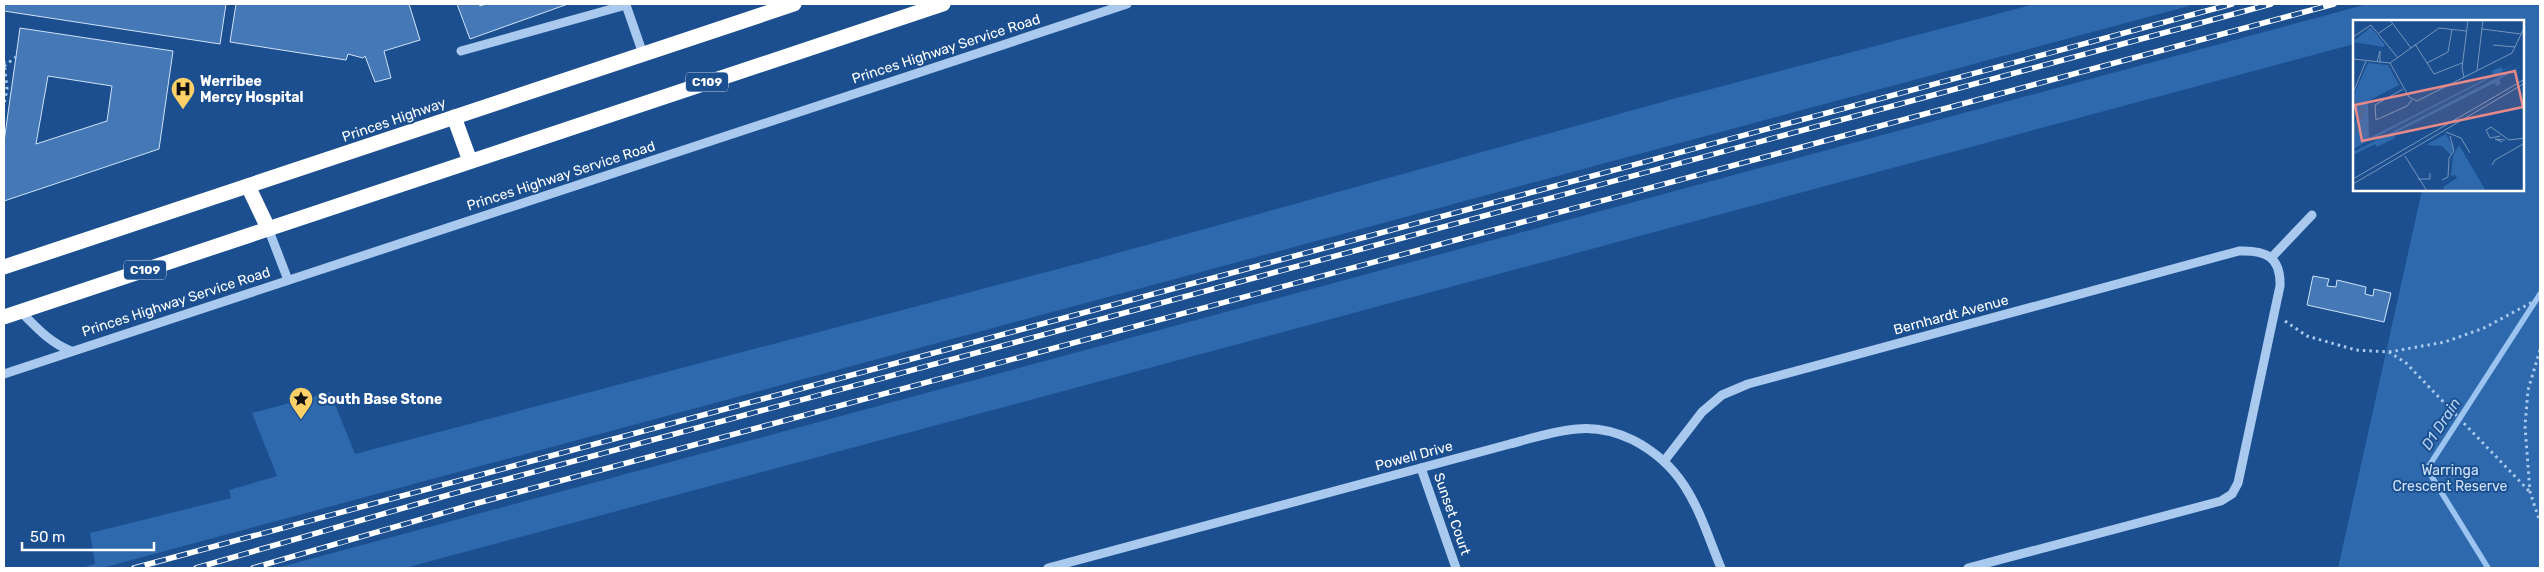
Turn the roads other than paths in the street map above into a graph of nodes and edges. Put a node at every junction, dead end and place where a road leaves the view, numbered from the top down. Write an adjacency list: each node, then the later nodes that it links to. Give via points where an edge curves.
1 (626, 4): 5 (street); 6 (street)
2 (794, 4): 6 (highway, Princes Highway)
3 (943, 4): 8 (highway, C109)
4 (1127, 4): 14 (street, Princes Highway Service Road)
5 (461, 51)
6 (643, 54): 7 (highway, Princes Highway)
7 (454, 117): 8 (highway); 9 (highway, Princes Highway)
8 (470, 161): 11 (highway, C109)
9 (248, 186): 11 (highway); 13 (highway, Princes Highway)
10 (2312, 215): 12 (street)
11 (268, 228): 14 (street); 15 (highway, C109)
12 (2271, 258): 19 (street, Bernhardt Avenue, via 2254,250 2239,251 1748,384 1722,395 1702,412); 24 (street, via 2281,274 2238,483 2232,494 2220,501)
13 (4, 267)
14 (288, 280): 17 (street, Princes Highway Service Road)
15 (21, 312): 16 (highway, C109); 17 (street, via 56,345)
16 (4, 318)
17 (71, 351): 18 (street, Princes Highway Service Road)
18 (4, 374)
19 (1665, 460): 20 (street, Powell Drive, via 1625,436 1579,428); 23 (street, Powell Drive, via 1683,481 1696,506)
20 (1421, 468): 21 (street, Powell Drive); 22 (street, Sunset Court)
21 (1048, 568)
22 (1456, 568)
23 (1721, 568)
24 (1968, 568)

